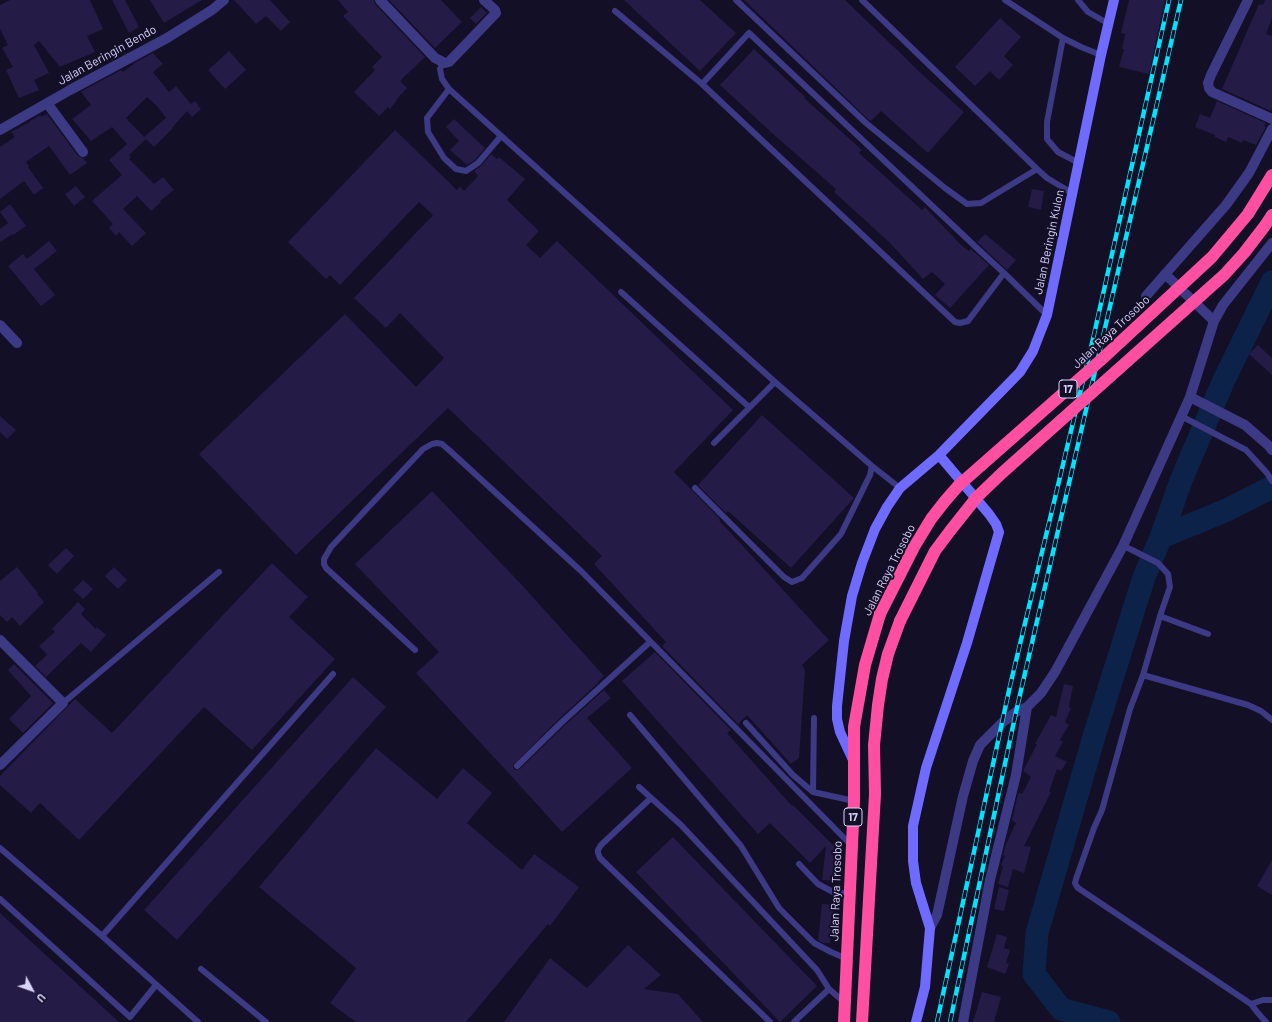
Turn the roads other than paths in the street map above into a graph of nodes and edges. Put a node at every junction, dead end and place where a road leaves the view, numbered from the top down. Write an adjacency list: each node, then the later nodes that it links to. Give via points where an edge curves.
1 (224, 0): 17 (street, Jalan Beringin Bendo, via 166,38)
2 (380, 0): 14 (street, via 435,58)
3 (484, 0): 14 (street, via 496,14 449,62)
4 (736, 0): 24 (lane, via 866,122 967,204 981,203)
5 (862, 0): 24 (lane)
6 (1005, 0): 12 (lane)
7 (1078, 0): 11 (lane, via 1088,12)
8 (1114, 0): 11 (street, Jalan Beringin Kulon)
9 (1248, 0): 18 (street, via 1211,75 1209,88 1212,92)
10 (615, 11): 15 (lane)
11 (1109, 24): 13 (street, Jalan Beringin Kulon)
12 (1063, 38): 13 (lane); 23 (lane, via 1047,122 1047,139 1058,152)
13 (1102, 55): 23 (street, Jalan Beringin Kulon)
14 (443, 62): 16 (lane, via 440,69 442,79)
15 (702, 84): 29 (lane, via 749,33); 29 (lane, via 955,322 968,321)
16 (449, 89): 21 (lane); 21 (lane, via 427,118 428,132 444,158 456,169 466,171 478,163)
17 (47, 103): 20 (street, Jalan Beringin Bendo); 22 (street)
18 (1272, 119)
19 (1272, 129): 30 (street, via 1249,173 1230,199)
20 (0, 130)
21 (501, 136): 37 (lane)
22 (83, 152)
23 (1079, 163): 26 (street, Jalan Beringin Kulon)
24 (1037, 169): 26 (lane)
25 (1272, 175): 63 (highway, Jalan Raya Trosobo / 17, bridge, via 1248,214 1212,257 1102,359 959,485 931,519 880,614 865,665 856,711)
26 (1072, 193): 33 (street, Jalan Beringin Kulon)
27 (1272, 215): 91 (highway, 17, bridge, via 1224,275 977,497 935,551 900,621 883,672 874,745 875,802)
28 (1272, 243): 34 (street, via 1223,305)
29 (1004, 273): 33 (lane)
30 (1165, 274): 32 (street); 34 (street)
31 (621, 292): 39 (lane)
32 (1146, 296)
33 (1047, 315): 43 (street, Jalan Beringin Kulon, via 1033,351 1020,372)
34 (1214, 321): 38 (street)
35 (0, 324): 36 (street)
36 (17, 343)
37 (775, 382): 39 (lane); 44 (lane)
38 (1190, 397): 40 (street); 42 (street, via 1245,424)
39 (749, 407): 41 (lane)
40 (1182, 416): 45 (lane, via 1246,450); 48 (street)
41 (714, 443)
42 (1272, 450)
43 (939, 455): 47 (street, Jalan Beringin Kulon); 75 (street, via 990,514 999,532 967,643 926,768 913,826 916,882)
44 (872, 466): 46 (lane, via 841,534 802,578 792,582); 47 (lane)
45 (1272, 481)
46 (695, 488)
47 (900, 488): 63 (street, Jalan Beringin Kulon, via 875,529 862,564 852,596 844,641 837,719)
48 (1127, 548): 50 (lane, via 1158,563 1168,574 1170,587); 58 (street, via 1055,672 1041,693)
49 (219, 572): 57 (lane)
50 (1160, 616): 51 (lane); 56 (lane)
51 (1208, 634)
52 (0, 640): 57 (street)
53 (650, 642): 54 (lane, via 571,562 449,450 437,443 423,450 331,547 324,558 326,568); 65 (lane); 70 (lane)
54 (415, 650)
55 (333, 674): 76 (lane)
56 (1143, 675): 61 (lane, via 1248,705); 83 (lane, via 1130,709 1102,810 1076,879 1077,887)
57 (64, 703): 64 (street)
58 (1027, 707): 75 (street, via 998,726 980,745 962,796 937,915); 93 (street, via 1016,775 990,880)
59 (630, 714): 77 (lane, via 741,846 779,908 814,943)
60 (814, 718): 67 (lane)
61 (1272, 720)
62 (746, 723): 67 (lane)
63 (853, 760): 69 (highway, Jalan Raya Trosobo / 17)
64 (0, 765)
65 (517, 766)
66 (639, 787): 68 (lane)
67 (812, 792): 69 (lane)
68 (651, 798): 80 (lane, via 681,825 812,964); 88 (lane, via 601,845 598,850 600,858)
69 (854, 801): 70 (highway, Jalan Raya Trosobo / 17)
70 (852, 847): 73 (highway, Jalan Raya Trosobo / 17)
71 (0, 848): 76 (lane)
72 (799, 864): 73 (lane, via 818,884 833,892)
73 (850, 894): 77 (highway, Jalan Raya Trosobo / 17)
74 (0, 899): 84 (lane)
75 (930, 928): 92 (street, via 924,986)
76 (102, 936): 79 (lane)
77 (847, 960): 82 (highway, Jalan Raya Trosobo / 17)
78 (201, 969): 87 (lane)
79 (156, 985): 84 (lane); 86 (lane)
80 (829, 989): 82 (lane); 89 (lane)
81 (1272, 1000): 83 (lane)
82 (845, 1002): 90 (highway, Jalan Raya Trosobo / 17)
83 (1251, 1004): 94 (lane)
84 (130, 1017): 85 (lane)
85 (135, 1022)
86 (198, 1022)
87 (266, 1022)
88 (770, 1022)
89 (794, 1022)
90 (844, 1022)
91 (862, 1022)
92 (916, 1022)
93 (963, 1022)
94 (1266, 1022)

